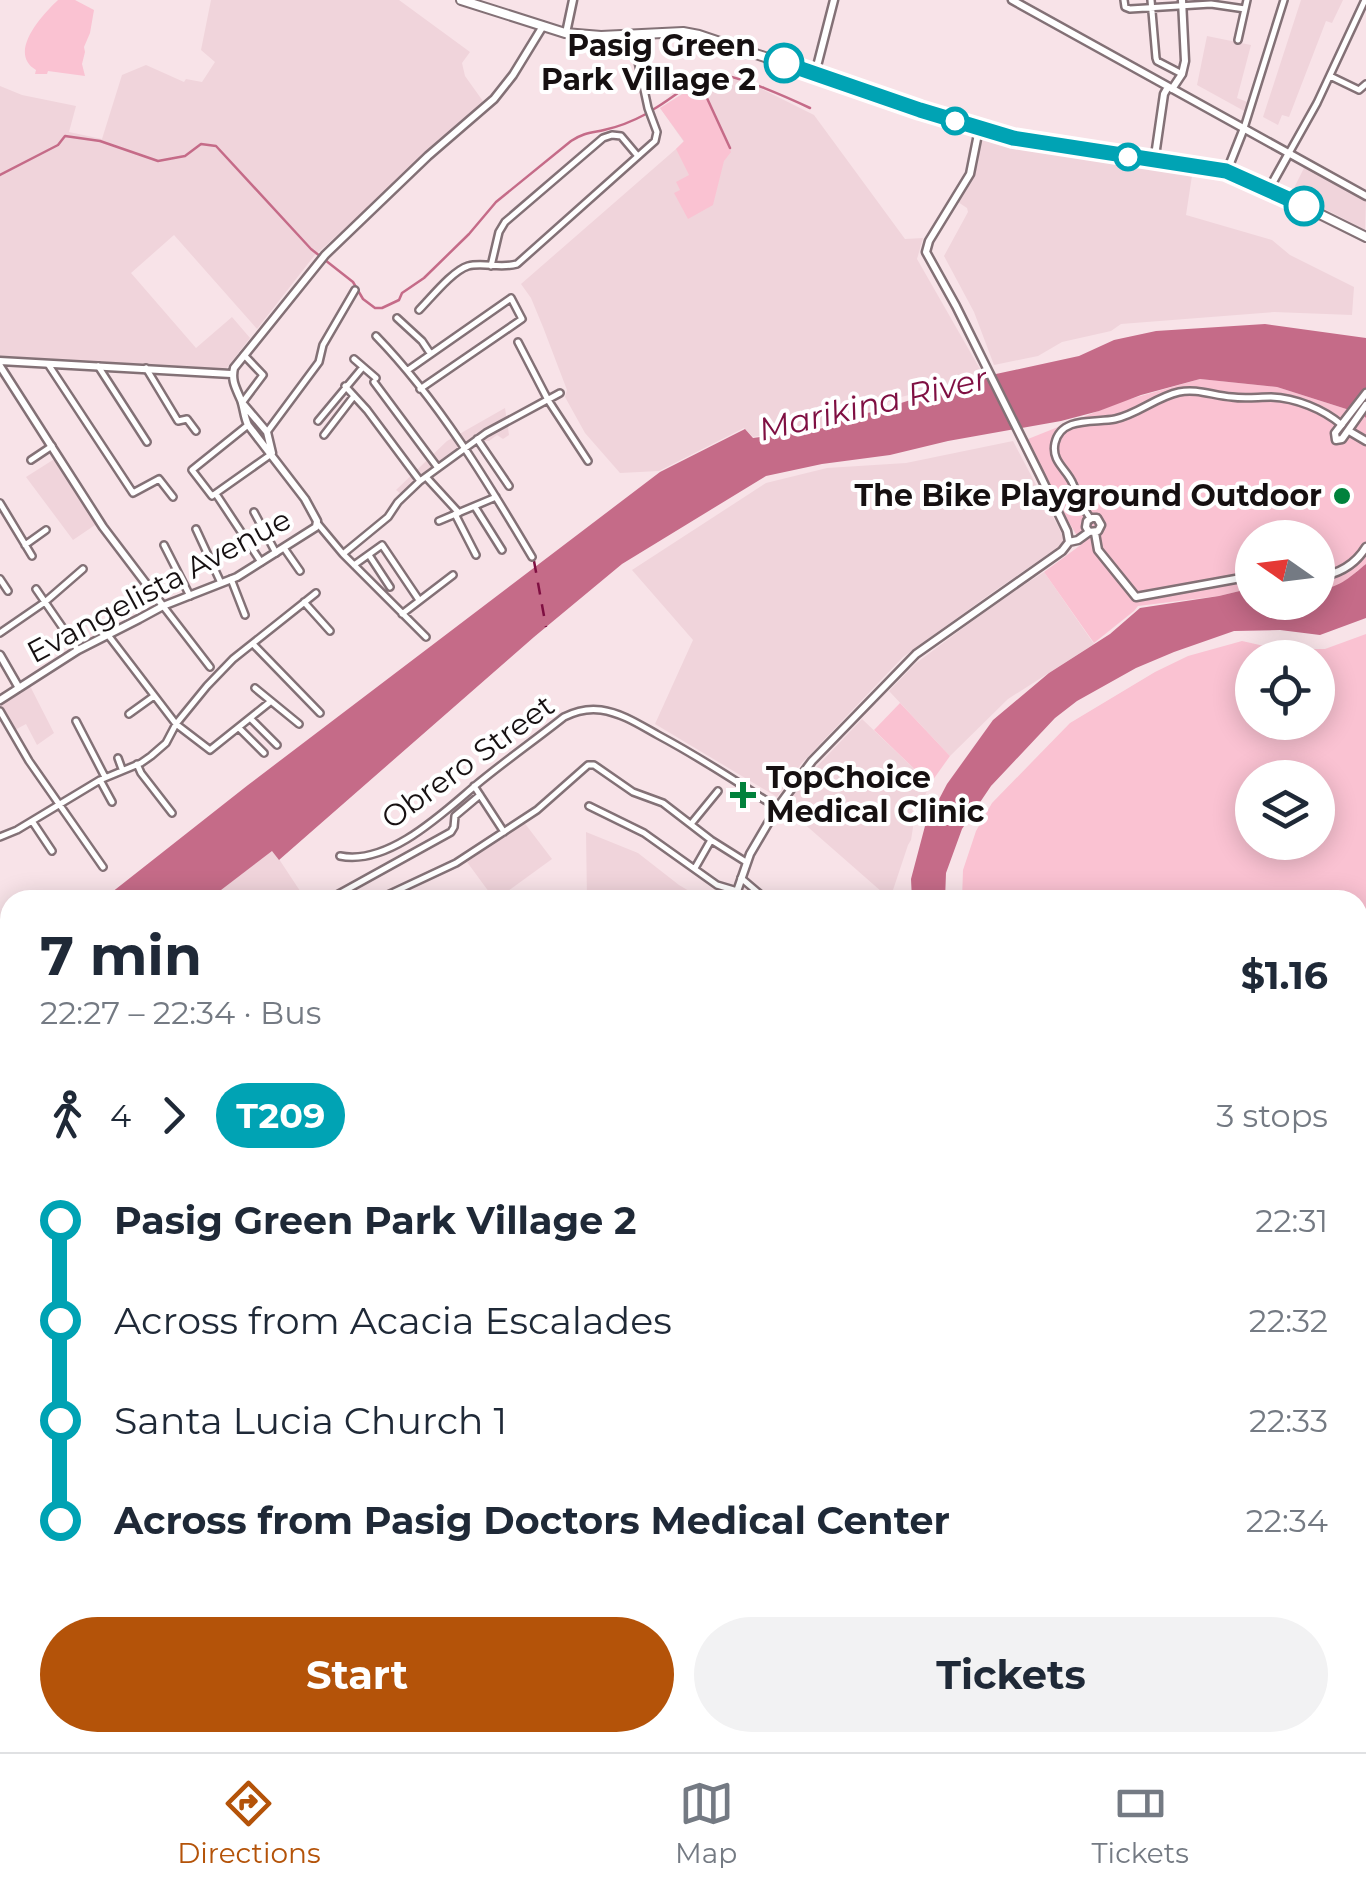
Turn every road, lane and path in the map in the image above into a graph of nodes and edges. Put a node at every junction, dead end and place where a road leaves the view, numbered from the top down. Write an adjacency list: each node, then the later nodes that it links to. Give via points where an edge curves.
1 (461, 0): 12 (main road)
2 (572, 0): 15 (street)
3 (834, 0): 18 (street)
4 (1012, 0): 22 (street)
5 (1124, 0): 11 (street, via 1127,9)
6 (1246, 0): 13 (street)
7 (1284, 0): 23 (street)
8 (1365, 0): 20 (street)
9 (1182, 2): 10 (street); 11 (street); 19 (street)
10 (1211, 2): 13 (street)
11 (1151, 3): 19 (street, via 1156,58)
12 (484, 4): 14 (main road)
13 (1244, 9): 17 (street)
14 (543, 26): 15 (main road); 41 (street, via 494,99 322,258)
15 (566, 33): 16 (main road)
16 (632, 34): 18 (main road, via 699,35); 27 (street, via 658,132)
17 (1238, 40)
18 (815, 74): 24 (main road)
19 (1182, 74): 22 (street)
20 (1330, 76): 21 (street, via 1359,90); 25 (street)
21 (1366, 84)
22 (1170, 88): 23 (street); 28 (street)
23 (1244, 128): 25 (street); 30 (street)
24 (980, 129): 26 (main road); 88 (street, via 970,174 926,248)
25 (1289, 153): 31 (street); 32 (street)
26 (1121, 154): 28 (main road); 29 (main road)
27 (637, 155): 34 (street, via 517,264); 34 (street, via 620,136 603,138 503,224)
28 (1155, 156): 29 (main road)
29 (1166, 160): 30 (main road)
30 (1226, 171): 31 (main road)
31 (1270, 189): 33 (main road)
32 (1366, 196)
33 (1366, 237)
34 (491, 266): 36 (street, via 456,273)
35 (355, 290): 62 (street, via 319,362)
36 (419, 310)
37 (398, 318): 40 (street)
38 (376, 336): 48 (street)
39 (518, 342): 55 (street)
40 (430, 353): 48 (street); 51 (street, via 510,297 523,317)
41 (244, 355): 49 (street); 56 (street, via 263,374)
42 (354, 359): 46 (street)
43 (0, 363): 44 (street); 67 (street)
44 (48, 364): 45 (street); 76 (street, via 132,494 159,478)
45 (98, 366): 47 (street); 66 (street)
46 (363, 367): 50 (street); 72 (street)
47 (146, 368): 49 (street); 61 (street, via 178,421 186,419)
48 (408, 370): 51 (street)
49 (232, 374): 56 (street, Evangelista Avenue)
50 (346, 386): 54 (street); 58 (street)
51 (420, 389): 68 (street)
52 (560, 393): 55 (street)
53 (1366, 393): 60 (street)
54 (354, 396): 63 (street); 73 (street)
55 (548, 400): 64 (street); 71 (street)
56 (242, 404): 59 (street, Evangelista Avenue); 62 (street, Evangelista Avenue)
57 (1366, 405): 60 (street)
58 (318, 421)
59 (248, 425): 69 (street, Evangelista Avenue); 75 (street, via 192,469)
60 (1347, 425): 65 (street); 82 (street, via 1286,399 1188,390 1118,418 1069,425 1054,445 1056,460)
61 (196, 431)
62 (268, 432): 69 (street, Evangelista Avenue)
63 (324, 435)
64 (477, 439): 68 (street); 74 (street)
65 (1366, 441)
66 (146, 442)
67 (52, 446): 70 (street); 117 (street)
68 (466, 448): 72 (street); 77 (street)
69 (272, 454): 75 (street); 84 (street, Evangelista Avenue)
70 (31, 460)
71 (588, 461)
72 (438, 468): 73 (street)
73 (423, 479): 81 (street); 94 (street)
74 (509, 486)
75 (216, 494): 99 (street)
76 (173, 497)
77 (496, 498): 79 (street); 98 (street)
78 (0, 503): 89 (street)
79 (475, 507): 81 (street); 93 (street)
80 (254, 512): 92 (street)
81 (457, 514): 83 (street); 96 (street)
82 (1090, 518): 87 (street); 87 (street, via 1101,523)
83 (439, 521)
84 (318, 524): 92 (street, Evangelista Avenue); 94 (street)
85 (196, 528): 108 (street)
86 (46, 530): 89 (street)
87 (1092, 532): 88 (street); 106 (street, via 1098,550 1136,597)
88 (1069, 542): 153 (street, via 916,654 812,761)
89 (25, 544): 97 (street)
90 (164, 545): 113 (street)
91 (1366, 548): 103 (street)
92 (280, 550): 99 (street, Evangelista Avenue); 102 (street)
93 (502, 550)
94 (343, 554): 100 (street)
95 (369, 554): 100 (street); 109 (street); 114 (street, via 382,545)
96 (476, 555)
97 (32, 556)
98 (532, 557)
99 (261, 562): 107 (street, Evangelista Avenue)
100 (354, 565): 118 (street)
101 (84, 569): 115 (street)
102 (300, 571)
103 (1335, 571)
104 (453, 575): 114 (street)
105 (0, 579): 111 (street)
106 (1235, 579)
107 (231, 580): 108 (street, Evangelista Avenue); 119 (street)
108 (222, 583): 113 (street, Evangelista Avenue)
109 (390, 587)
110 (36, 589): 115 (street)
111 (8, 591)
112 (316, 592): 116 (street)
113 (190, 596): 117 (street, Evangelista Avenue)
114 (419, 600): 118 (street)
115 (45, 602): 121 (street); 125 (street)
116 (304, 602): 120 (street); 124 (street)
117 (163, 606): 122 (street, Evangelista Avenue); 127 (street)
118 (402, 614): 123 (street)
119 (245, 615)
120 (330, 631)
121 (0, 633)
122 (108, 635): 125 (street, Evangelista Avenue); 130 (street)
123 (426, 637)
124 (254, 644): 134 (street); 138 (street)
125 (78, 650): 128 (street, Evangelista Avenue)
126 (0, 655): 128 (street)
127 (210, 667)
128 (19, 688): 131 (street, Evangelista Avenue)
129 (254, 688): 132 (street)
130 (154, 696): 135 (street); 138 (street)
131 (0, 700)
132 (270, 702): 136 (street); 139 (street)
133 (0, 712): 151 (street)
134 (320, 712)
135 (128, 714)
136 (250, 718): 140 (street); 141 (street)
137 (76, 720): 146 (street)
138 (176, 724): 140 (street, via 210,750); 144 (street, via 166,743)
139 (298, 724)
140 (239, 728): 142 (street)
141 (277, 745)
142 (264, 753)
143 (118, 758): 145 (street)
144 (137, 764): 145 (street); 154 (street)
145 (122, 769): 146 (street)
146 (102, 779): 150 (street); 151 (street)
147 (474, 786): 149 (street); 153 (street, Obrero Street, via 564,717 600,710 700,758); 161 (street, Obrero Street, via 404,840 358,858)
148 (718, 791): 156 (street)
149 (480, 795): 157 (street); 166 (street, via 454,816 451,832)
150 (112, 802)
151 (60, 803): 155 (street); 163 (street)
152 (589, 806): 164 (street, via 644,833)
153 (777, 808): 162 (street)
154 (172, 814)
155 (32, 821): 158 (street); 160 (street)
156 (690, 824): 157 (street, via 594,764); 159 (street)
157 (504, 832): 167 (street)
158 (0, 837)
159 (711, 840): 162 (street); 164 (street)
160 (52, 851)
161 (340, 856)
162 (746, 862): 165 (street)
163 (103, 868)
164 (694, 869): 168 (street)
165 (741, 878): 169 (street); 170 (street)
166 (346, 890)
167 (399, 890)
168 (734, 890)
169 (737, 890)
170 (755, 890)

